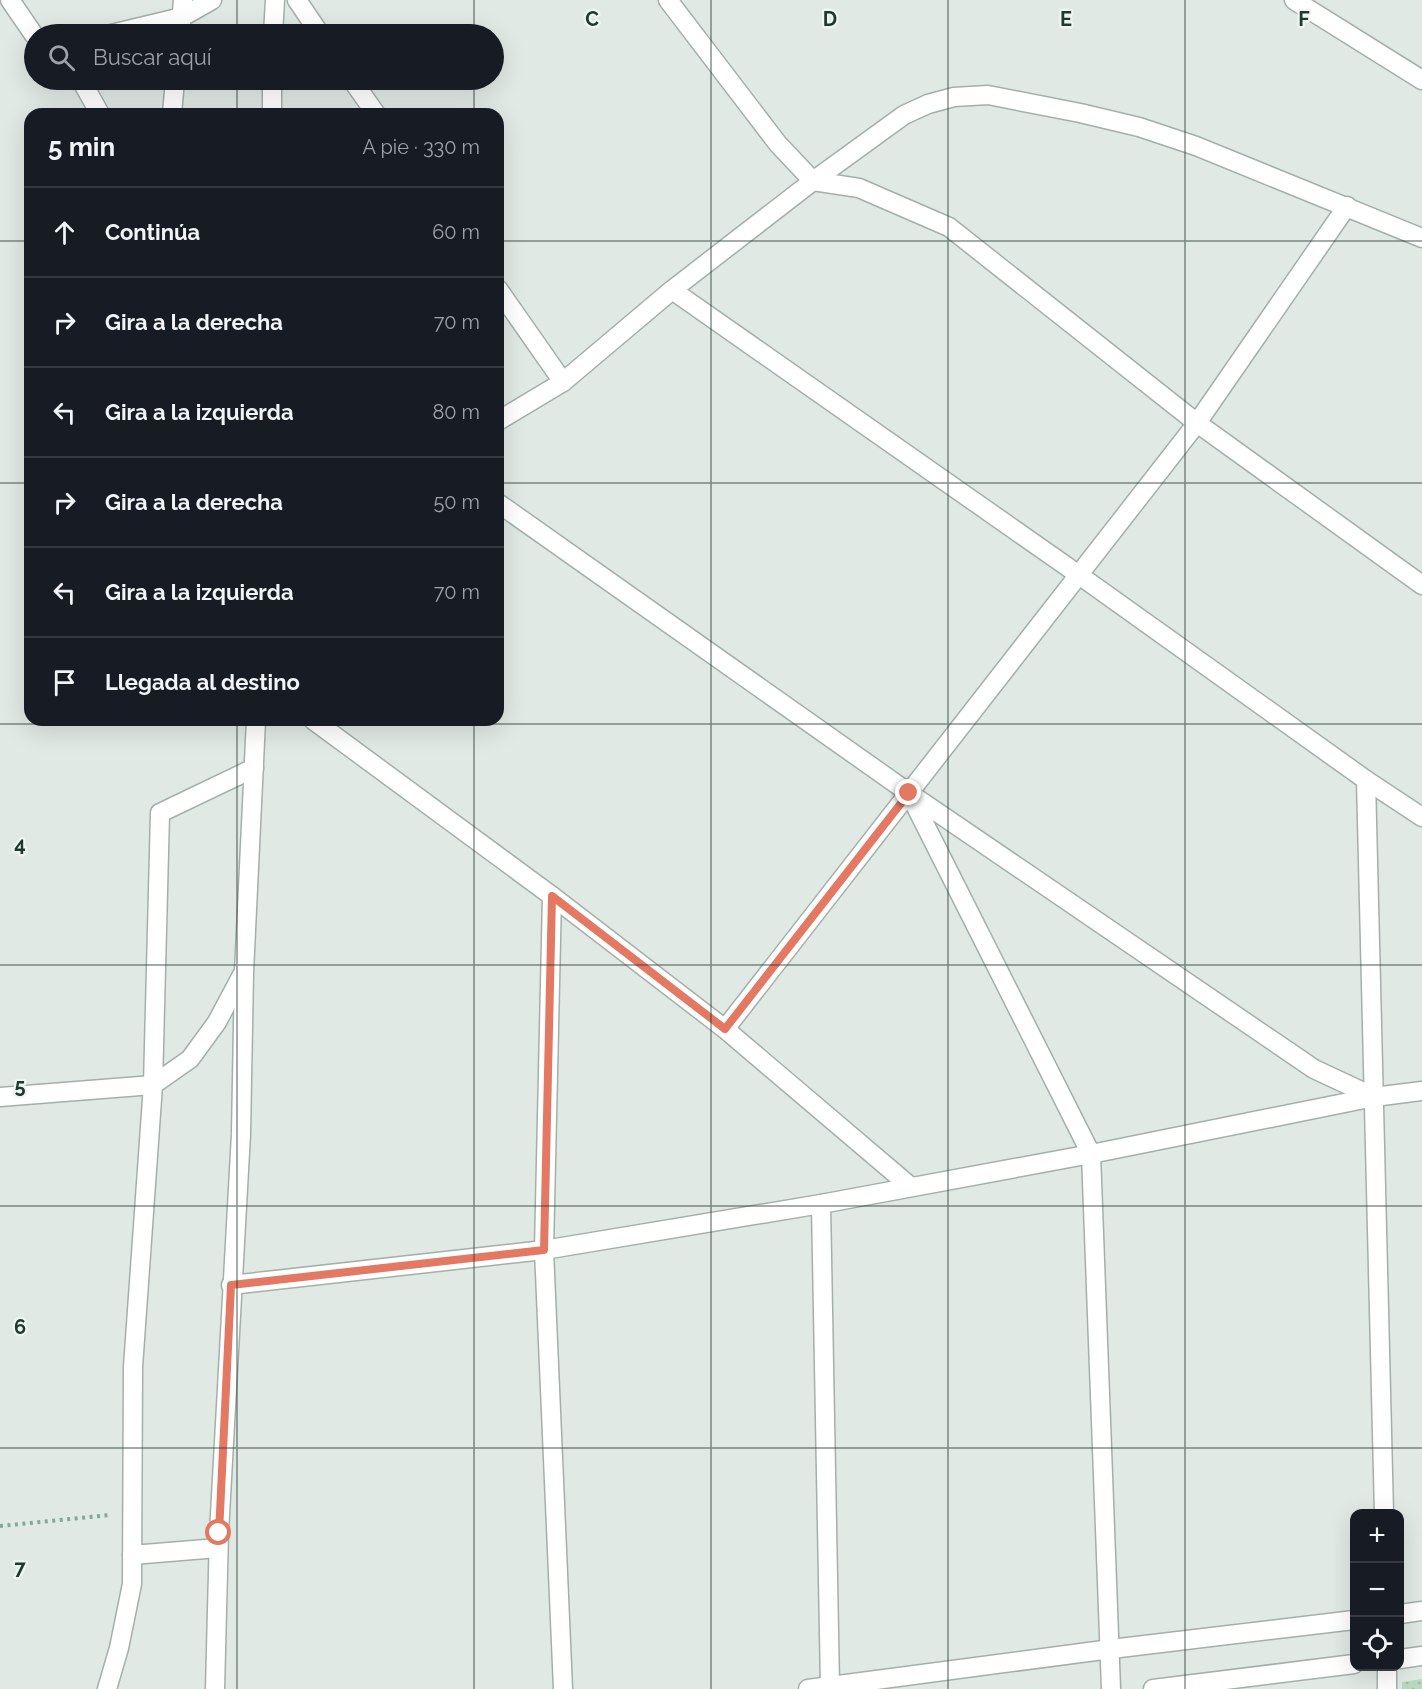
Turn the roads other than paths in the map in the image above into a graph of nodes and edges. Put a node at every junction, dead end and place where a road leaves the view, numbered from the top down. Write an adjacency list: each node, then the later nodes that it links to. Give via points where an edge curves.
1 (10, 0): 8 (street)
2 (212, 0): 7 (street)
3 (274, 0): 10 (street)
4 (297, 0): 11 (street)
5 (668, 0): 21 (street, via 778,144)
6 (1294, 0): 12 (street)
7 (182, 17): 9 (street)
8 (26, 24)
9 (153, 24)
10 (273, 24)
11 (313, 24)
12 (1422, 80)
13 (87, 90): 17 (street)
14 (175, 90): 18 (street)
15 (272, 90): 19 (street)
16 (359, 90): 20 (street)
17 (97, 108)
18 (173, 108)
19 (272, 108)
20 (372, 108)
21 (813, 181): 22 (street, via 904,115 954,97 988,95 1139,127); 24 (street); 28 (street, via 859,188 950,226)
22 (1347, 206): 23 (street); 28 (street)
23 (1422, 238)
24 (672, 290): 26 (street); 30 (street)
25 (504, 297): 26 (street)
26 (563, 381): 27 (street)
27 (504, 417)
28 (1197, 423): 30 (street); 31 (street)
29 (504, 507): 36 (street)
30 (1079, 574): 35 (street); 36 (street)
31 (1422, 585)
32 (256, 726): 34 (street)
33 (321, 726): 38 (street)
34 (254, 768): 39 (street); 41 (street, via 160,813)
35 (1366, 780): 37 (street); 43 (street)
36 (909, 793): 40 (street); 43 (street, via 1314,1069); 45 (street)
37 (1422, 817)
38 (552, 896): 40 (street); 48 (street)
39 (244, 972): 41 (street, via 217,1022 190,1059); 49 (street, via 241,1134)
40 (725, 1029): 46 (street)
41 (153, 1085): 44 (street); 52 (street, via 133,1367)
42 (1422, 1091): 43 (street)
43 (1374, 1096): 45 (street); 50 (street)
44 (0, 1097)
45 (1091, 1154): 46 (street); 56 (street)
46 (911, 1187): 47 (street)
47 (821, 1204): 48 (street); 61 (street)
48 (544, 1250): 49 (street); 64 (street)
49 (231, 1285): 51 (street)
50 (1384, 1509)
51 (219, 1548): 52 (street); 63 (street)
52 (132, 1555): 62 (street, via 132,1584)
53 (1422, 1611): 54 (street)
54 (1404, 1613)
55 (1350, 1620): 56 (street)
56 (1111, 1648): 61 (street); 66 (street)
57 (1422, 1656): 58 (street)
58 (1404, 1658)
59 (1350, 1664): 67 (street)
60 (1387, 1671): 68 (street)
61 (830, 1688): 65 (street)
62 (107, 1689)
63 (215, 1689)
64 (563, 1689)
65 (808, 1689)
66 (1111, 1689)
67 (1153, 1689)
68 (1387, 1689)

